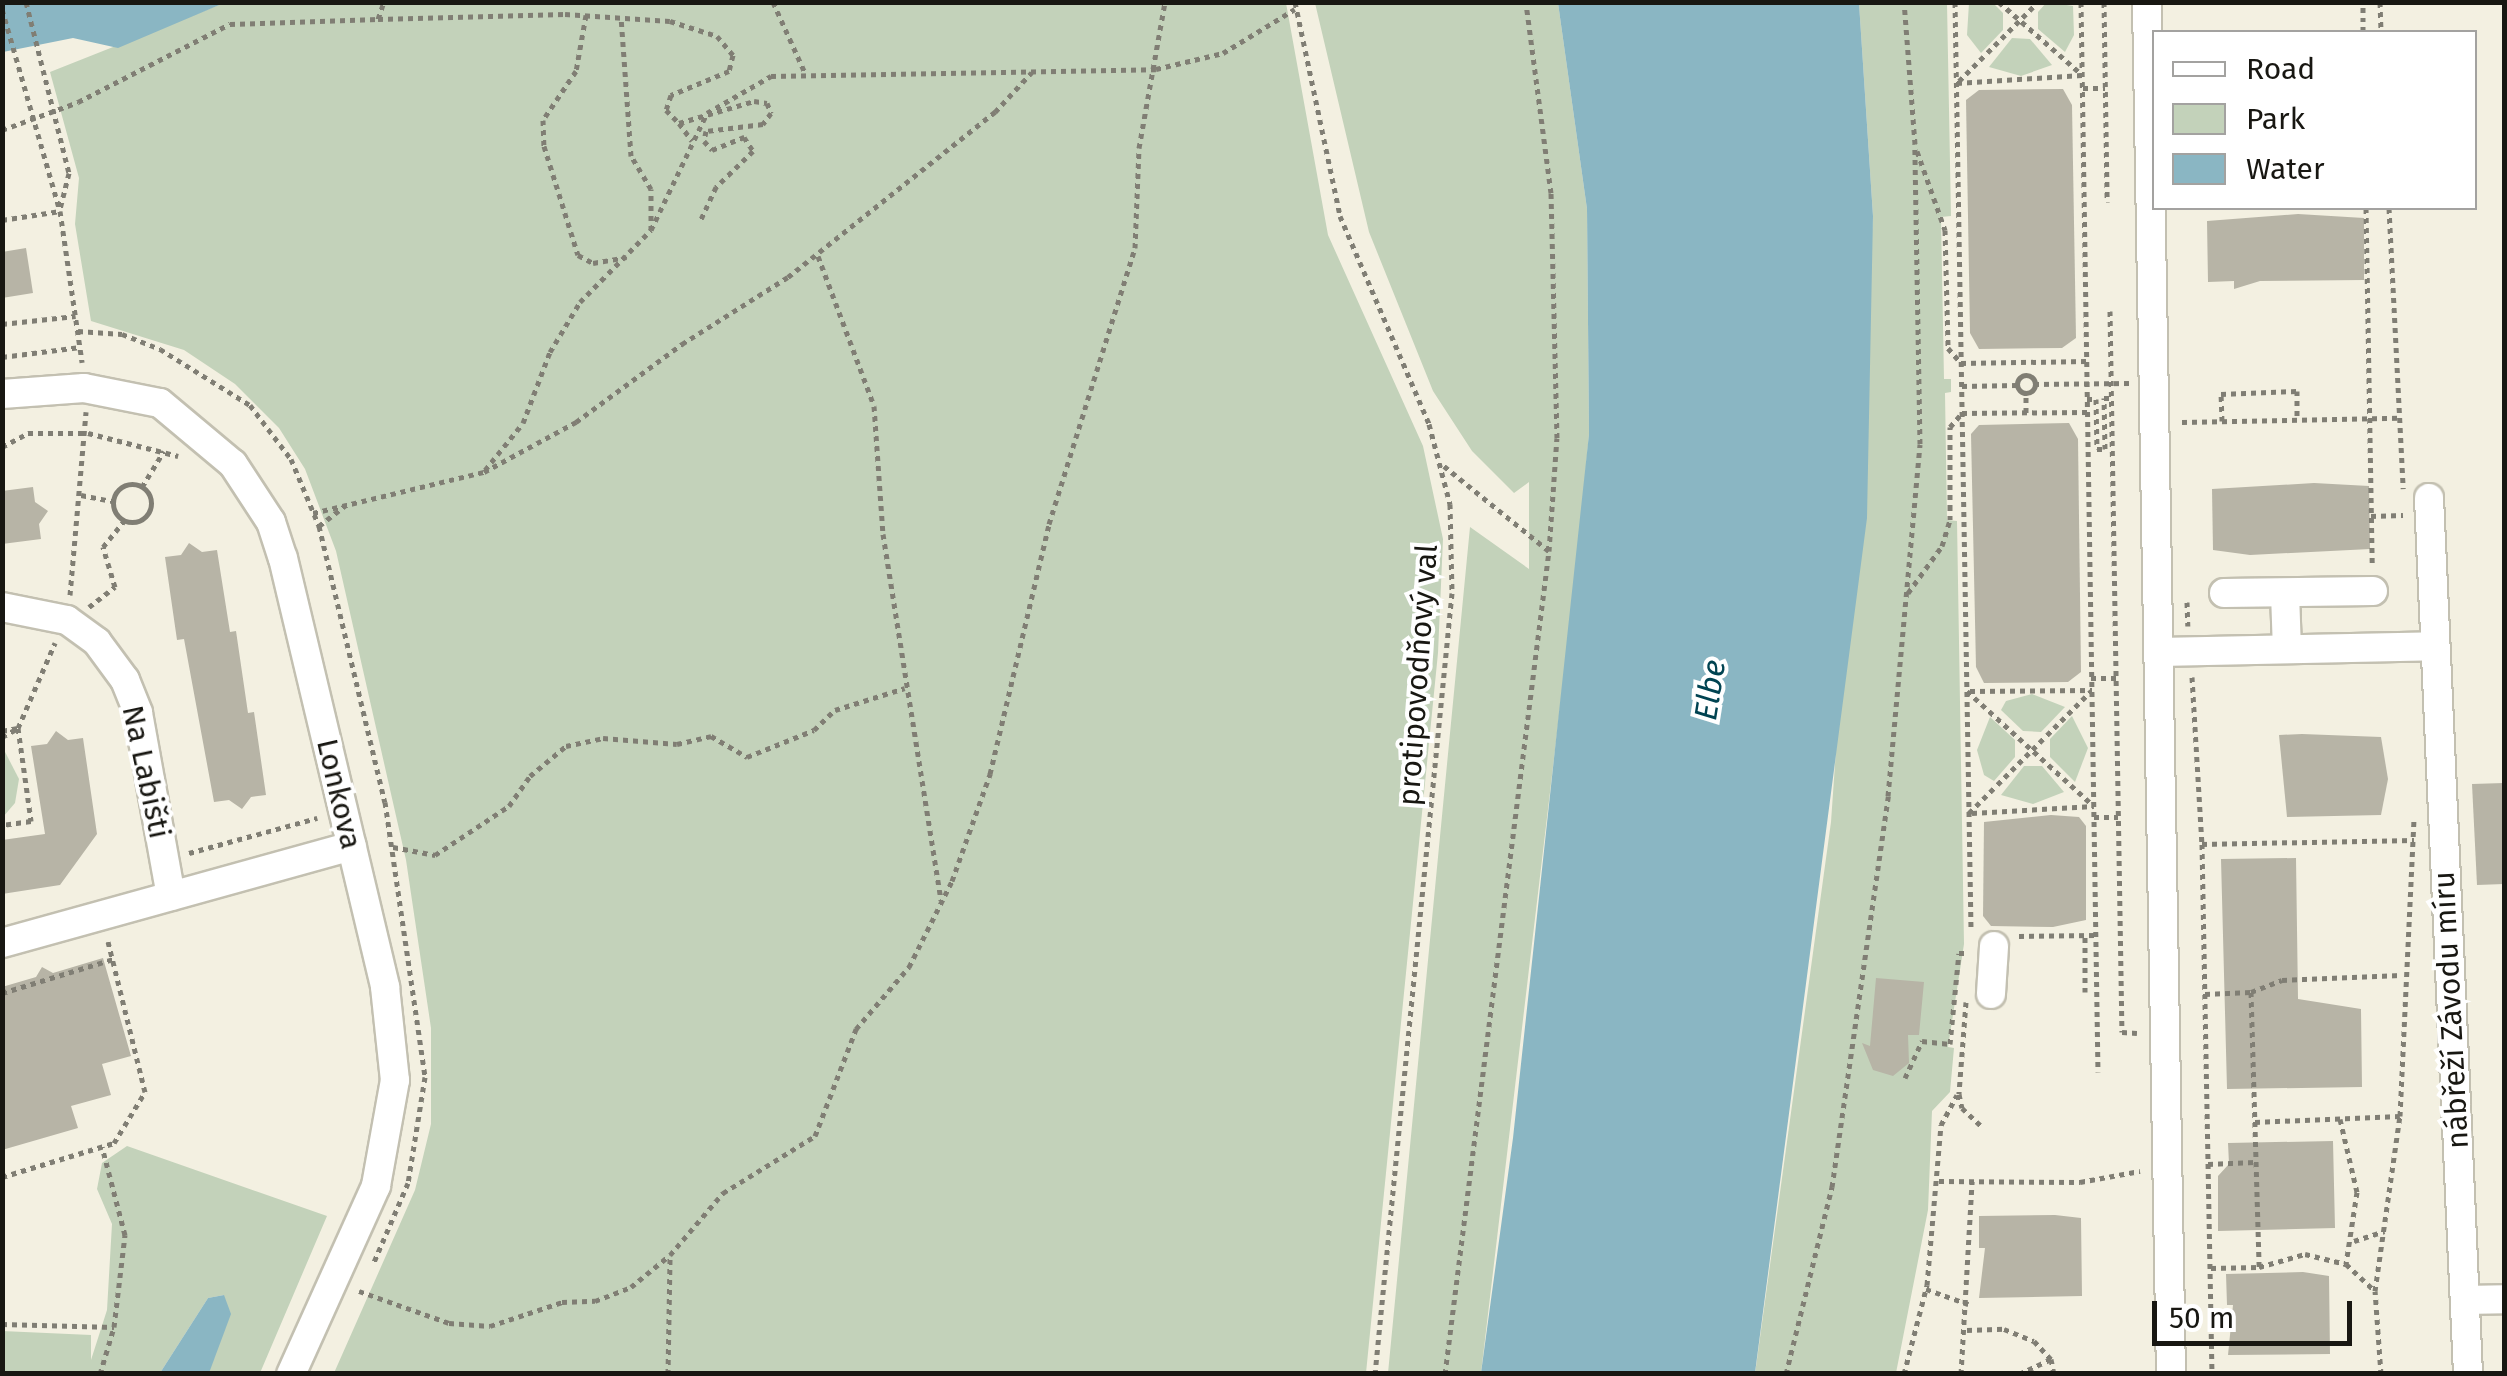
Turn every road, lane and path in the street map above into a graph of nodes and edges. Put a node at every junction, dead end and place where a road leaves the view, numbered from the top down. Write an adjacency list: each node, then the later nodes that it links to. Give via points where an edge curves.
1 (26, 2): 30 (path)
2 (384, 2): 19 (path)
3 (773, 2): 25 (path)
4 (1166, 2): 23 (path)
5 (1526, 2): 90 (path, via 1551,194 1558,438)
6 (1904, 2): 36 (path)
7 (1956, 2): 27 (path)
8 (1999, 2): 20 (path)
9 (2038, 2): 20 (path)
10 (2080, 2): 26 (path)
11 (2104, 2): 29 (path)
12 (2147, 2): 101 (street)
13 (2364, 2): 21 (path)
14 (2380, 2): 22 (path)
15 (1296, 5): 23 (path, via 1222,54); 78 (path, protipovodňový val, via 1340,216)
16 (2, 9): 32 (path)
17 (586, 15): 18 (path); 19 (path); 44 (path, via 576,71 543,120 544,146 578,254 593,263)
18 (621, 17): 33 (path, via 670,21 718,36 728,46 733,64 723,76 667,100 666,110); 42 (path, via 631,156 651,189)
19 (378, 19): 30 (path, via 230,24)
20 (2020, 20): 26 (path); 27 (path)
21 (2363, 30)
22 (2381, 30)
23 (1156, 69): 24 (path); 123 (path, via 1139,148 1134,248 1054,507 990,774)
24 (1032, 72): 25 (path); 43 (path, via 995,112)
25 (805, 73): 31 (path, via 754,84)
26 (2082, 75): 27 (path); 28 (path)
27 (1957, 83): 52 (path)
28 (2082, 88): 29 (path); 50 (path)
29 (2105, 88): 37 (path)
30 (54, 110): 32 (path); 39 (path, via 69,173)
31 (708, 113): 33 (path); 35 (path); 41 (path, via 762,100 771,113 763,124 706,131 712,150 744,137 752,151 716,188)
32 (31, 118): 34 (path); 39 (path)
33 (679, 123): 35 (path)
34 (2, 130)
35 (692, 142): 42 (path)
36 (1915, 144): 52 (path, via 1945,230 1948,348); 94 (path, via 1920,444)
37 (2107, 202)
38 (2366, 210): 68 (path)
39 (60, 211): 40 (path); 46 (path)
40 (2, 220)
41 (700, 222)
42 (651, 230): 44 (path)
43 (817, 254): 79 (path, via 576,422); 104 (path, via 874,406 882,534)
44 (628, 256): 79 (path, via 580,302 550,352 523,424)
45 (2110, 310): 55 (path)
46 (76, 316): 47 (path); 48 (path)
47 (2, 324)
48 (80, 347): 49 (path); 59 (path)
49 (2, 357)
50 (2086, 361): 51 (path); 54 (path)
51 (2025, 362): 52 (path); 53 (path)
52 (1961, 363): 58 (path)
53 (2026, 375): 56 (path); 57 (path)
54 (2087, 383): 55 (path); 56 (path); 63 (path)
55 (2111, 383): 62 (path)
56 (2034, 384): 60 (path)
57 (2017, 385): 58 (path); 60 (path)
58 (1962, 386): 67 (path)
59 (84, 388): 61 (street, Lonkova); 73 (path); 120 (street, Lonkova, via 130,392 185,418 254,492 283,558)
60 (2026, 393): 65 (path)
61 (2, 394)
62 (2111, 398): 63 (path, via 2104,398 2105,449 2096,449 2096,398); 103 (path)
63 (2087, 399): 66 (path)
64 (2182, 408): 72 (path)
65 (2026, 412): 66 (path); 67 (path)
66 (2087, 412): 102 (path)
67 (1962, 413): 94 (path, via 1950,427 1950,520 1942,546); 106 (path)
68 (2369, 418): 69 (path); 70 (path); 87 (path)
69 (2400, 418)
70 (2297, 420): 71 (path); 71 (path, via 2296,391 2221,394)
71 (2222, 421): 72 (path)
72 (2182, 422): 74 (path)
73 (88, 433): 75 (path, via 28,433); 76 (path); 81 (path)
74 (2183, 442)
75 (2, 447)
76 (164, 451): 77 (path); 80 (path)
77 (188, 459)
78 (1444, 466): 90 (path); 168 (path, protipovodňový val, via 1452,593)
79 (484, 472): 84 (path)
80 (142, 488): 83 (path, via 120,488); 88 (path, via 150,498 147,514)
81 (81, 494): 83 (path); 97 (path)
82 (2429, 498): 98 (street, nábřeží Závodu míru)
83 (113, 502): 88 (path)
84 (348, 504): 85 (path); 89 (path)
85 (313, 512)
86 (2404, 515): 87 (path)
87 (2370, 516): 91 (path)
88 (124, 520): 97 (path, via 103,547 115,587)
89 (320, 526)
90 (1549, 551): 169 (path)
91 (2373, 591): 92 (street)
92 (2286, 592): 93 (street); 99 (street)
93 (2224, 593)
94 (1907, 596): 170 (path, via 1888,796 1832,1187)
95 (2186, 597): 100 (path)
96 (2, 607): 97 (street, Na Labišti)
97 (75, 616): 107 (path); 121 (street, Na Labišti, via 126,680)
98 (2435, 646): 99 (street); 157 (street, nábřeží Závodu míru)
99 (2287, 649): 100 (street)
100 (2190, 651): 101 (street); 118 (path)
101 (2158, 652): 175 (street)
102 (2091, 678): 103 (path); 105 (path)
103 (2116, 678): 114 (path)
104 (906, 688): 119 (path, via 835,710 814,730 747,756 711,736 677,744 603,738 566,746 530,776 508,806 435,856); 123 (path)
105 (2092, 690): 106 (path); 109 (path); 111 (path)
106 (1967, 691): 109 (path); 112 (path)
107 (18, 728): 108 (path); 116 (path, via 31,821)
108 (2, 734)
109 (2032, 750): 111 (path); 112 (path)
110 (313, 803): 115 (path)
111 (2094, 806): 112 (path); 113 (path)
112 (1969, 813): 126 (path)
113 (2094, 817): 114 (path); 125 (path)
114 (2118, 817): 134 (path, via 2122,1032 2137,1032)
115 (317, 818): 120 (path); 121 (path)
116 (2, 826)
117 (2414, 840): 118 (path)
118 (2202, 844): 133 (path)
119 (393, 847)
120 (338, 850): 122 (street); 166 (street, Lonkova, via 394,1040 392,1117 368,1205)
121 (164, 862): 122 (street, Na Labišti)
122 (171, 896): 127 (street)
123 (941, 903): 150 (path, via 909,966 856,1029 815,1136 723,1193)
124 (2085, 935): 125 (path); 126 (path); 129 (path)
125 (2096, 935): 135 (path)
126 (1987, 942): 132 (street); 136 (path, via 1960,953 1950,1044 1922,1041); 137 (path)
127 (2, 944)
128 (2402, 975): 130 (path, via 2282,980)
129 (2084, 992)
130 (2252, 992): 133 (path); 139 (path)
131 (2, 993): 141 (path, via 113,959 145,1092 114,1143)
132 (1990, 994)
133 (2205, 994): 143 (path)
134 (2137, 1051)
135 (2098, 1072)
136 (1905, 1078)
137 (1958, 1094): 140 (path); 145 (path, via 1941,1125)
138 (2340, 1119): 139 (path); 148 (path, via 2400,1116); 149 (path, via 2357,1192)
139 (2255, 1122): 142 (path)
140 (1980, 1125)
141 (102, 1146): 144 (path); 162 (path, via 124,1234)
142 (2256, 1162): 143 (path); 152 (path)
143 (2208, 1164): 153 (path)
144 (2, 1177)
145 (1939, 1181): 146 (path); 154 (path)
146 (1972, 1181): 147 (path, via 2080,1182 2140,1170); 159 (path)
147 (2140, 1188)
148 (2384, 1231): 149 (path); 156 (path)
149 (2352, 1242): 151 (path)
150 (670, 1255): 155 (path, via 631,1287 490,1326 450,1323); 167 (path)
151 (2346, 1264): 152 (path, via 2304,1254); 156 (path)
152 (2260, 1267): 153 (path)
153 (2210, 1268): 176 (path)
154 (1926, 1290): 159 (path); 171 (path)
155 (359, 1291)
156 (2374, 1291): 177 (path)
157 (2465, 1300): 158 (street); 178 (street, nábřeží Závodu míru)
158 (2504, 1300)
159 (1968, 1304): 163 (path)
160 (2, 1316): 161 (path)
161 (6, 1324): 162 (path)
162 (114, 1327): 165 (path)
163 (1968, 1330): 164 (path, via 2020,1334); 172 (path)
164 (2052, 1359): 173 (path); 174 (path)
165 (100, 1374)
166 (290, 1374)
167 (668, 1374)
168 (1375, 1374)
169 (1445, 1374)
170 (1786, 1374)
171 (1904, 1374)
172 (1960, 1374)
173 (2020, 1374)
174 (2054, 1374)
175 (2171, 1374)
176 (2212, 1374)
177 (2380, 1374)
178 (2468, 1374)

